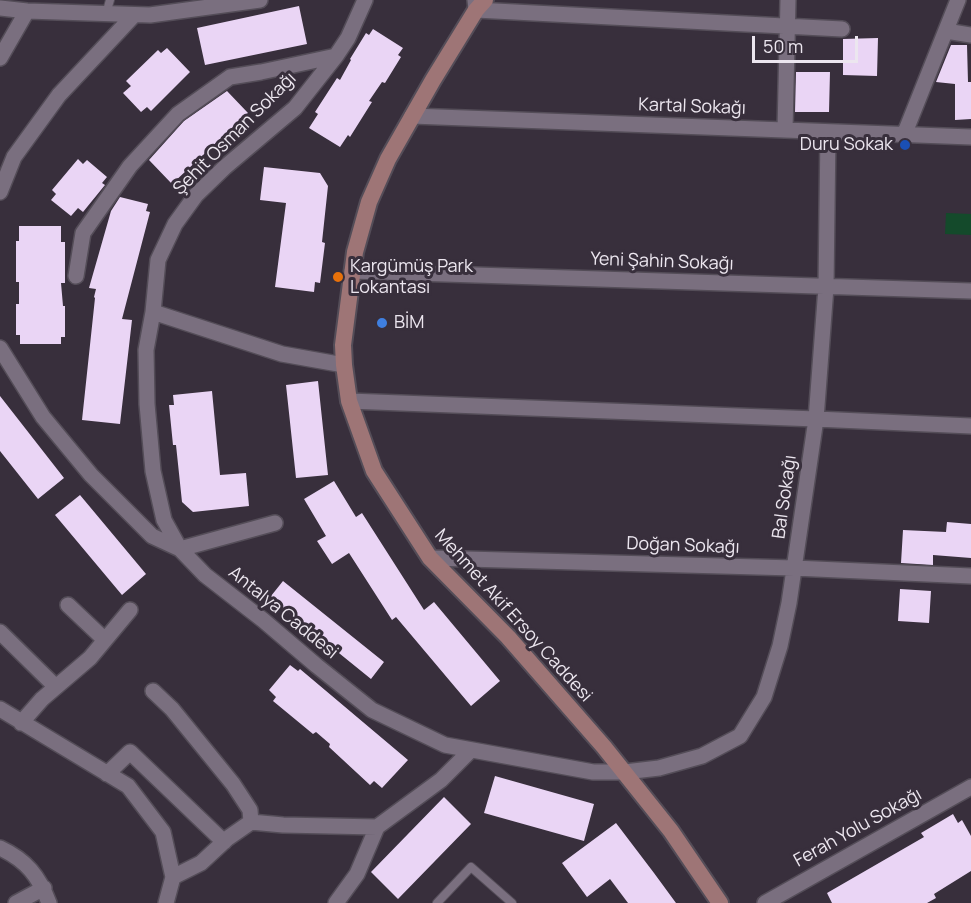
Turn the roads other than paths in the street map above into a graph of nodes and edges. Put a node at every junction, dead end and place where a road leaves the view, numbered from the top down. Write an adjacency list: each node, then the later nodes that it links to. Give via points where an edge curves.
1 (260, 0): 9 (street)
2 (365, 0): 14 (street, Şehit Osman Sokağı)
3 (788, 0): 10 (street)
4 (958, 0): 12 (street)
5 (479, 3): 10 (street); 16 (main road, Mehmet Akif Ersoy Caddesi)
6 (108, 7): 8 (street); 9 (street)
7 (0, 8): 8 (street)
8 (27, 11): 15 (street)
9 (134, 15): 21 (street, via 59,95 14,157)
10 (788, 26): 11 (street); 17 (street)
11 (842, 29)
12 (946, 31): 13 (street); 19 (street)
13 (971, 36)
14 (336, 56): 23 (street, via 230,76 178,114 130,166 83,233); 26 (street, Şehit Osman Sokağı, via 295,108 196,195 158,260)
15 (0, 58)
16 (412, 116): 17 (street, Kartal Sokağı); 22 (main road, Mehmet Akif Ersoy Caddesi, via 369,202)
17 (785, 130): 18 (street, Kartal Sokağı)
18 (828, 132): 19 (street, Kartal Sokağı); 24 (street, Bal Sokağı)
19 (904, 135): 20 (street, Kartal Sokağı)
20 (971, 137)
21 (0, 192)
22 (352, 271): 24 (street, Yeni Şahin Sokağı); 28 (main road, Mehmet Akif Ersoy Caddesi, via 342,345)
23 (76, 276)
24 (826, 287): 25 (street, Yeni Şahin Sokağı); 30 (street, Bal Sokağı)
25 (971, 291)
26 (153, 312): 28 (street, via 282,354); 33 (street, Şehit Osman Sokağı, via 147,350 153,471 164,520)
27 (1, 355): 33 (street, Antalya Caddesi, via 43,417 91,475 152,536)
28 (344, 365): 29 (main road, Mehmet Akif Ersoy Caddesi)
29 (350, 401): 30 (street); 34 (main road, Mehmet Akif Ersoy Caddesi, via 374,471)
30 (816, 419): 31 (street); 35 (street, Bal Sokağı)
31 (971, 426)
32 (275, 523): 33 (street)
33 (180, 549): 45 (street, Antalya Caddesi, via 205,575 372,710 446,745)
34 (429, 558): 35 (street, Doğan Sokağı); 46 (main road, Mehmet Akif Ersoy Caddesi, via 508,637)
35 (794, 568): 36 (street, Doğan Sokağı); 46 (street, Bal Sokağı, via 780,646 764,697 740,736 702,756)
36 (971, 576)
37 (68, 605): 40 (street)
38 (130, 610): 40 (street)
39 (0, 632): 41 (street)
40 (105, 640): 41 (street)
41 (56, 687): 44 (street)
42 (153, 691): 49 (street, via 233,784 250,810)
43 (0, 709): 44 (street)
44 (21, 723): 47 (street)
45 (471, 750): 46 (street, Antalya Caddesi, via 593,772); 50 (street, via 441,780)
46 (626, 772): 61 (main road, Mehmet Akif Ersoy Caddesi)
47 (107, 774): 51 (street, via 130,752); 53 (street, via 128,786 163,832)
48 (971, 787): 62 (street, Ferah Yolu Sokağı)
49 (251, 822): 50 (street); 51 (street)
50 (377, 827): 58 (street, via 357,874)
51 (224, 842): 53 (street, via 201,863)
52 (0, 848): 54 (street, via 29,867)
53 (173, 877): 57 (street)
54 (44, 888): 55 (street); 56 (street)
55 (16, 903)
56 (49, 903)
57 (166, 903)
58 (336, 903)
59 (437, 903): 60 (lane, via 471,867)
60 (512, 903)
61 (720, 903)
62 (765, 903)

